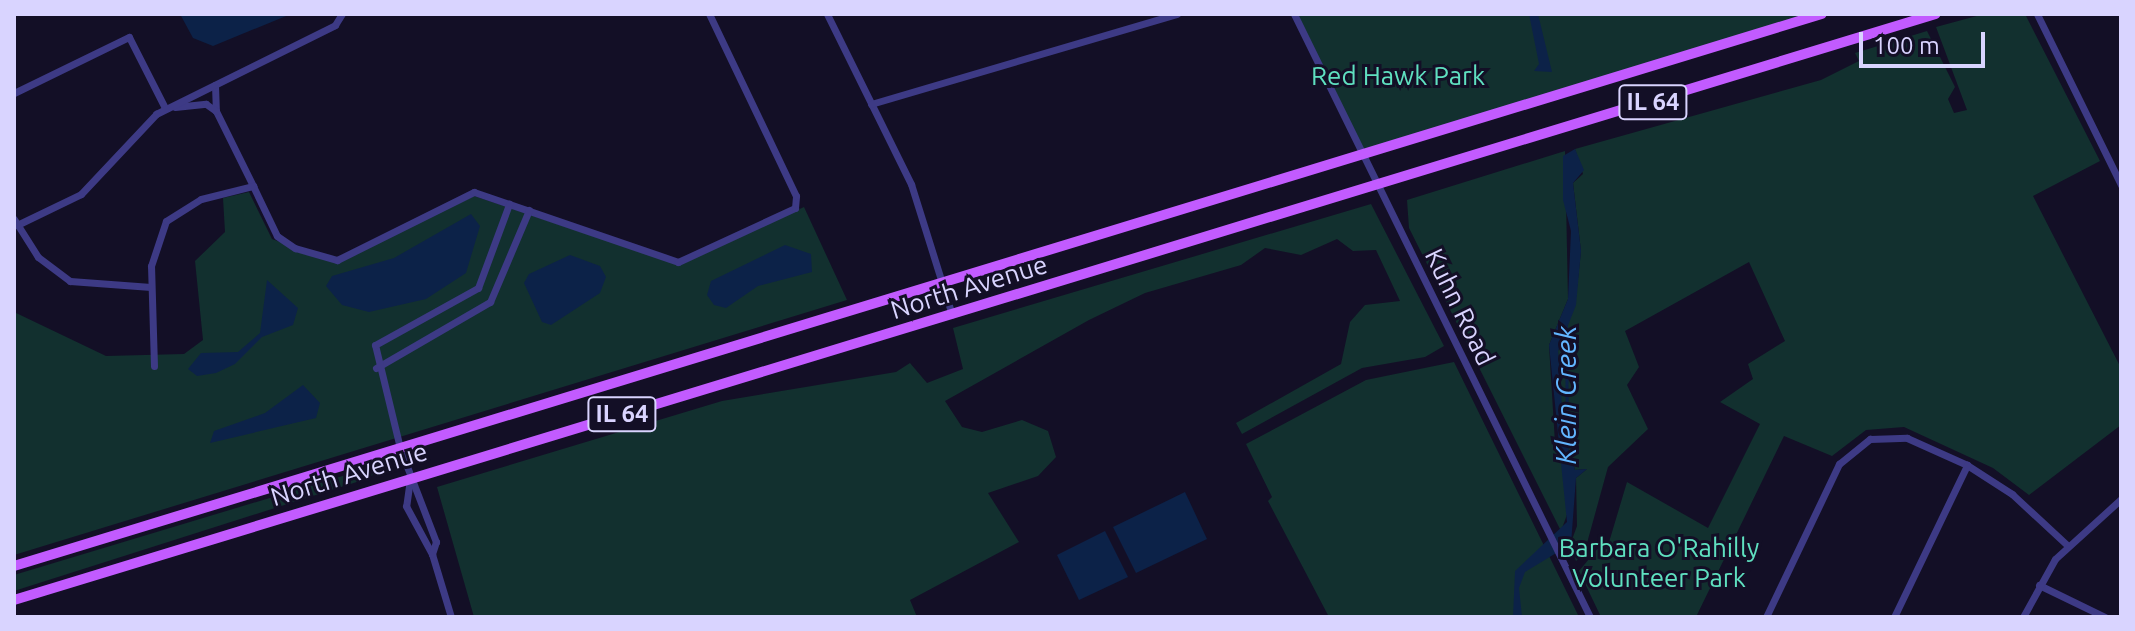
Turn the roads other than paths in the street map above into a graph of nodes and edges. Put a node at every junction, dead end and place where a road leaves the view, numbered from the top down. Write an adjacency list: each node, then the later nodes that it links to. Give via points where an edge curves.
1 (342, 14): 9 (street, via 335,25)
2 (709, 14): 19 (street, via 796,196 795,208 678,262)
3 (827, 14): 11 (street)
4 (1177, 14): 11 (street)
5 (1294, 14): 14 (street, Kuhn Road)
6 (1822, 14): 14 (main road, North Avenue / IL 64)
7 (1936, 14): 15 (main road, North Avenue / IL 64)
8 (2037, 14): 16 (street)
9 (215, 85): 12 (street); 13 (street)
10 (14, 93): 12 (street, via 129,37)
11 (871, 104): 21 (street, via 911,184)
12 (165, 108): 13 (street, via 206,104); 20 (street, via 128,137 81,194)
13 (216, 111): 17 (street)
14 (1364, 157): 15 (street, Kuhn Road); 21 (main road, North Avenue / IL 64)
15 (1377, 184): 23 (main road, North Avenue / IL 64); 38 (street, Kuhn Road)
16 (2121, 185)
17 (253, 186): 18 (street, via 284,243 337,260 474,192); 22 (street, via 201,199 166,221 153,247)
18 (509, 204): 19 (street); 24 (street, via 478,288)
19 (529, 210): 25 (street, via 490,302)
20 (16, 222): 22 (street, via 38,257 70,281)
21 (946, 284): 23 (street); 28 (main road, North Avenue / IL 64)
22 (151, 287): 26 (street)
23 (952, 315): 30 (main road, North Avenue / IL 64)
24 (417, 322): 25 (street); 27 (street, via 375,345)
25 (426, 338): 27 (street)
26 (154, 366)
27 (376, 368): 28 (street)
28 (400, 448): 30 (street); 34 (main road, North Avenue / IL 64)
29 (1967, 465): 32 (street, via 2012,494); 39 (street, via 1893,436 1853,448 1833,475); 40 (street)
30 (410, 479): 33 (street, via 423,496 436,542); 33 (street, via 406,506 421,544); 36 (main road, North Avenue / IL 64)
31 (2121, 499): 32 (street)
32 (2067, 545): 35 (street)
33 (432, 554): 37 (street)
34 (14, 566)
35 (2039, 585): 41 (street); 42 (street)
36 (14, 600)
37 (450, 617)
38 (1590, 617)
39 (1766, 617)
40 (1894, 617)
41 (2023, 617)
42 (2105, 617)

